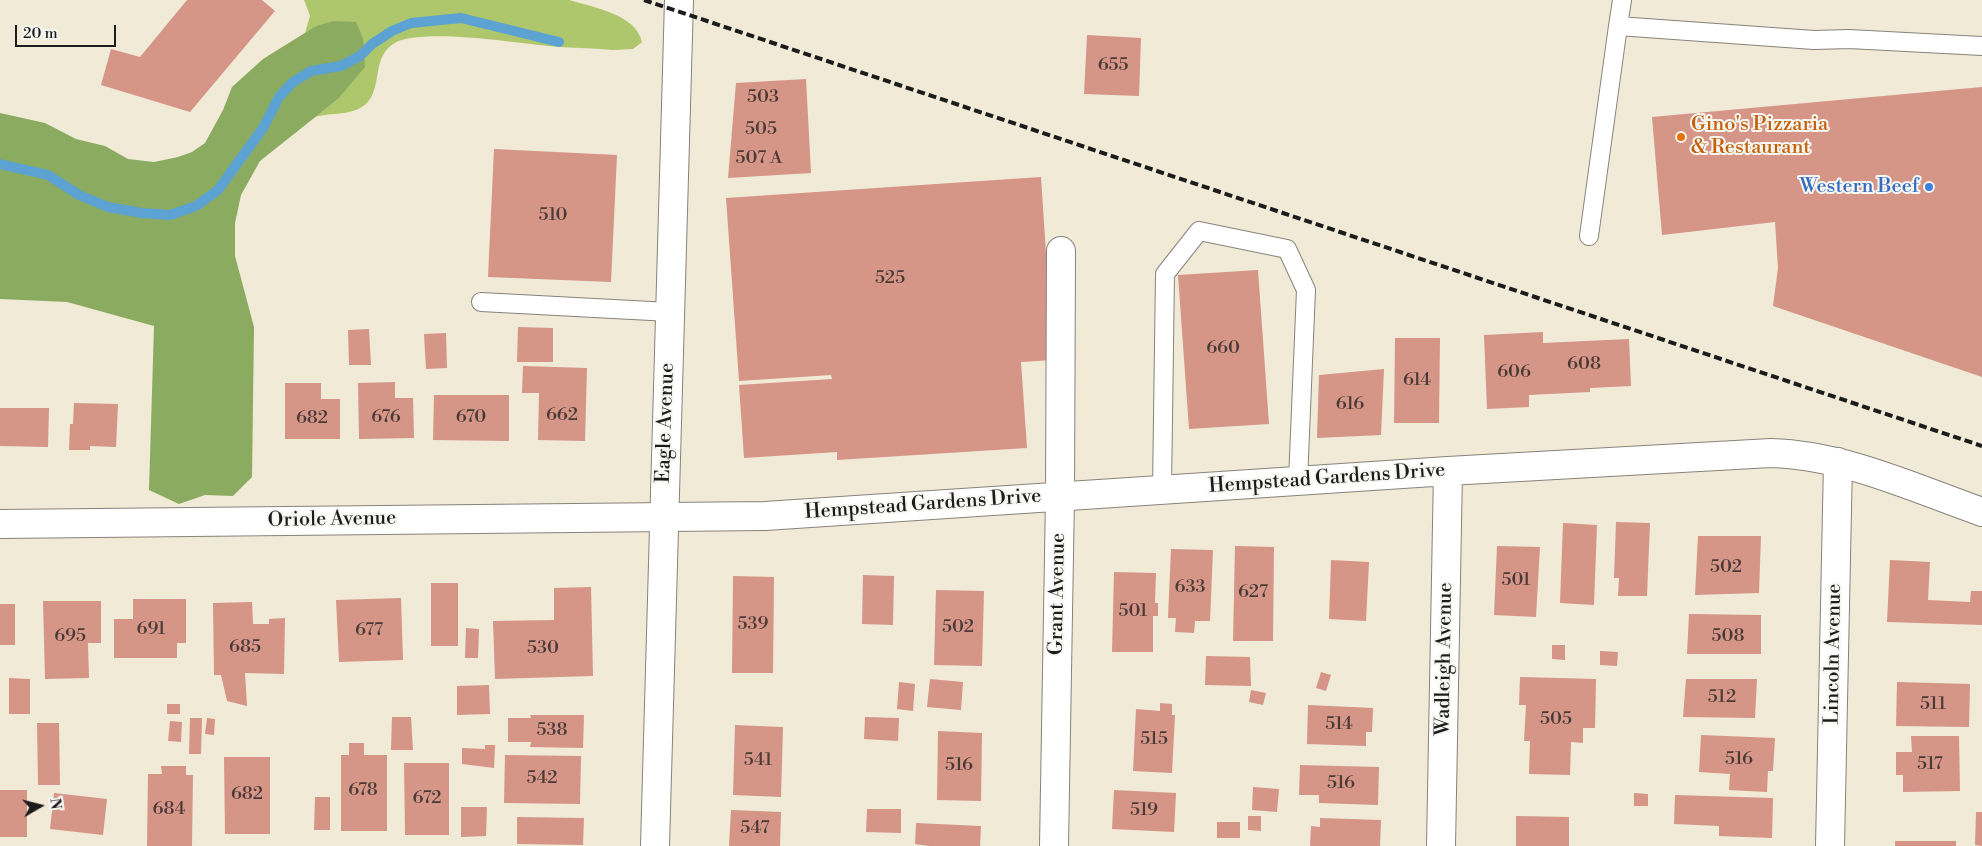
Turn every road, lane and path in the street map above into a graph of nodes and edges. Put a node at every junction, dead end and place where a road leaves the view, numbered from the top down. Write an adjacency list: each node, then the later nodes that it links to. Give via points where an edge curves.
1 (679, 0): 8 (street, Eagle Avenue)
2 (1622, 0): 3 (lane)
3 (1618, 26): 4 (lane, via 1814,40); 5 (lane)
4 (1982, 46)
5 (1589, 236)
6 (1061, 251): 13 (street, Grant Avenue)
7 (481, 302): 8 (lane)
8 (670, 312): 15 (street, Eagle Avenue)
9 (1838, 462): 10 (street, Hempstead Gardens Drive, via 1771,453); 14 (street, Hempstead Gardens Drive); 20 (street, Lincoln Avenue)
10 (1448, 471): 11 (street, Hempstead Gardens Drive); 19 (street, Wadleigh Avenue)
11 (1298, 481): 12 (street, Hempstead Gardens Drive); 12 (lane, via 1306,290 1287,249 1199,231 1165,274)
12 (1162, 490): 13 (street, Hempstead Gardens Drive)
13 (1060, 497): 15 (street, Hempstead Gardens Drive, via 765,516); 18 (street, Grant Avenue)
14 (1982, 512)
15 (664, 516): 16 (street, Oriole Avenue); 17 (street, Eagle Avenue)
16 (0, 524)
17 (655, 846)
18 (1054, 846)
19 (1441, 846)
20 (1830, 846)

